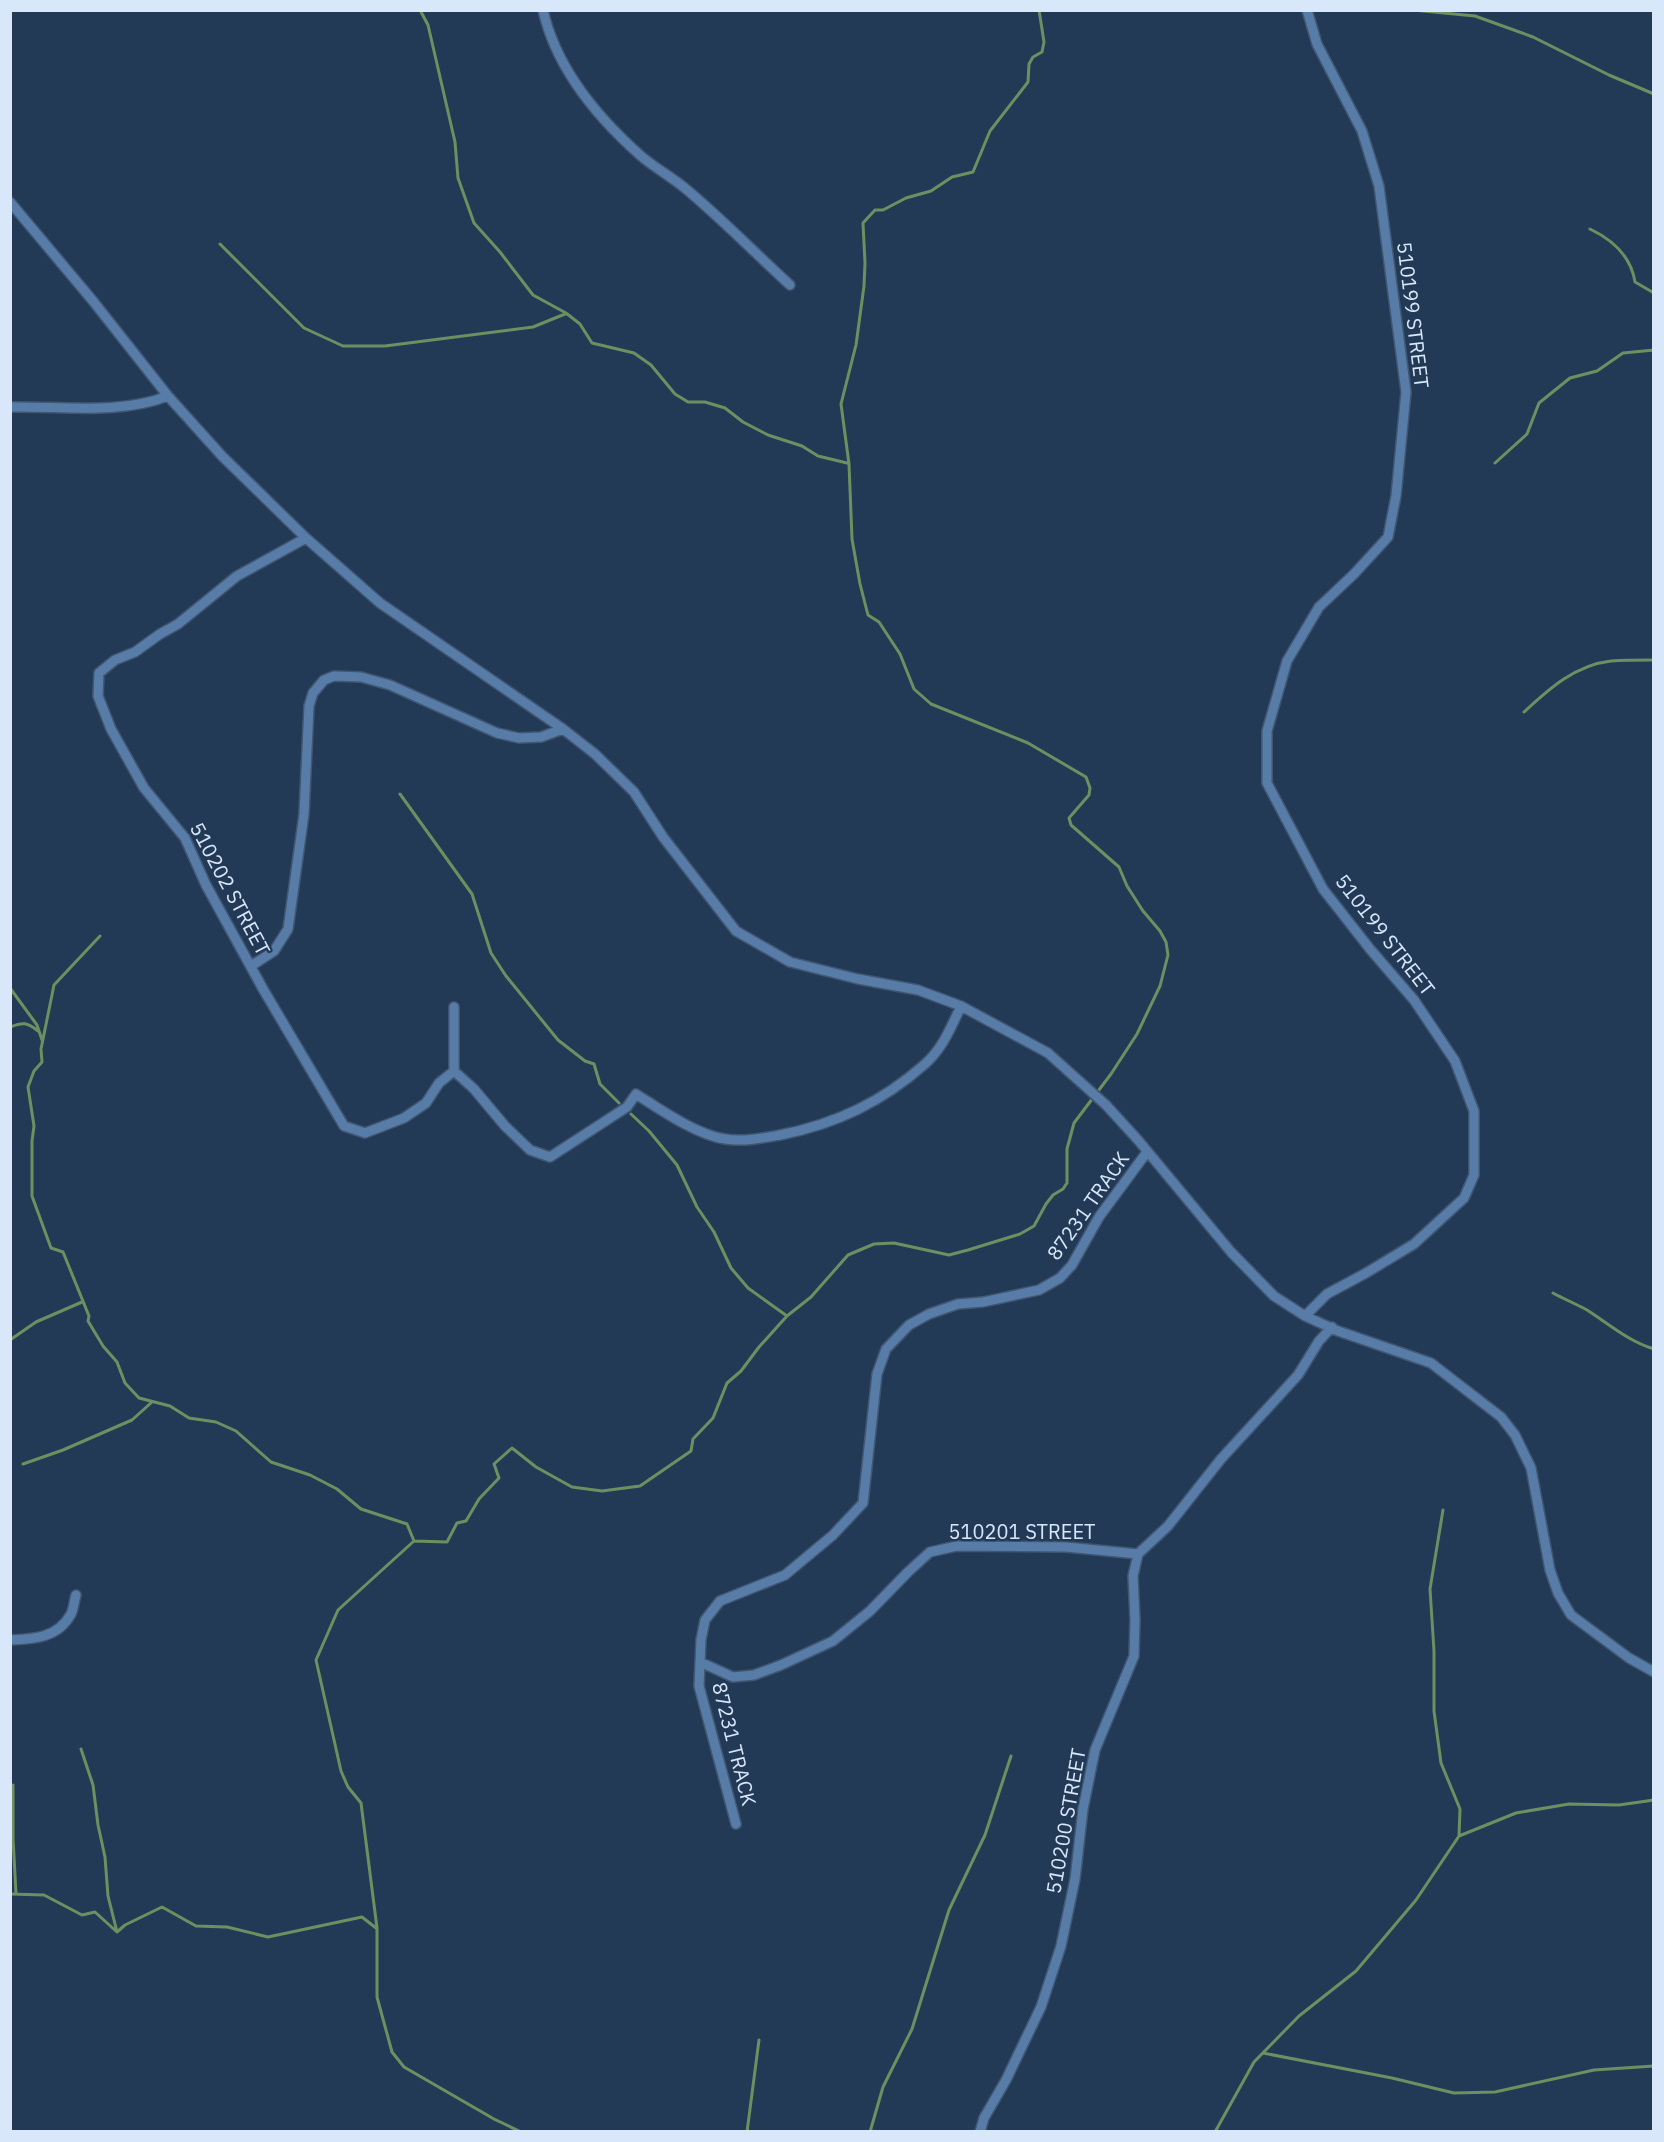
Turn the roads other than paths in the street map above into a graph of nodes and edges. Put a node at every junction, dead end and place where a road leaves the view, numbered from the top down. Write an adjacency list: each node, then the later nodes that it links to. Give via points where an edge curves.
1 (543, 10): 4 (street, via 559,56 603,117 642,157 685,188)
2 (1307, 10): 14 (street, 510199 STREET, via 1317,44 1362,131 1379,186 1406,392 1388,537 1319,607 1287,661 1267,731 1267,783 1323,889 1414,1000 1455,1061 1474,1111 1474,1175 1464,1198 1414,1244 1327,1294)
3 (10, 202): 5 (street)
4 (790, 285)
5 (168, 396): 6 (street, via 126,406); 7 (street, via 222,456)
6 (10, 407)
7 (306, 538): 8 (street, via 380,603); 9 (street, 510202 STREET, via 237,576 178,624 99,673 98,696 111,729 144,788 186,838 206,885)
8 (563, 729): 9 (street, via 519,738 497,733 390,685 362,677 334,676 324,680 313,693 309,706 304,814 288,929 274,951); 10 (street, via 634,792 663,837 736,931 790,962 918,990)
9 (251, 966): 12 (street, 510202 STREET, via 344,1126 365,1133 404,1118 426,1103 439,1083)
10 (961, 1006): 12 (street, via 949,1035 926,1063 899,1083 855,1112 814,1128 766,1138 725,1139 695,1129 636,1094 627,1107 550,1157 530,1150); 13 (street, via 1048,1053 1106,1105)
11 (454, 1007): 12 (street)
12 (454, 1071)
13 (1147, 1152): 14 (street, via 1231,1252 1274,1296); 19 (street, 87231 TRACK, via 1060,1278 1040,1290 958,1304 929,1314 909,1325 886,1350 877,1374 863,1503 833,1535 785,1575 720,1601 705,1620)
14 (1305, 1316): 15 (street)
15 (1332, 1327): 16 (street, via 1298,1375 1221,1459 1168,1526); 20 (street, via 1431,1363 1501,1417 1531,1468 1550,1570 1571,1616)
16 (1138, 1554): 19 (street, 510201 STREET, via 1066,1546 957,1546 930,1552 833,1641 754,1675 733,1677); 22 (street, 510200 STREET, via 1133,1576 1134,1656 1095,1750 1061,1946 1041,2007)
17 (76, 1595): 18 (street, via 66,1621 52,1634)
18 (10, 1640)
19 (700, 1662): 21 (street, 87231 TRACK, via 699,1686)
20 (1653, 1672)
21 (736, 1824)
22 (980, 2132)

